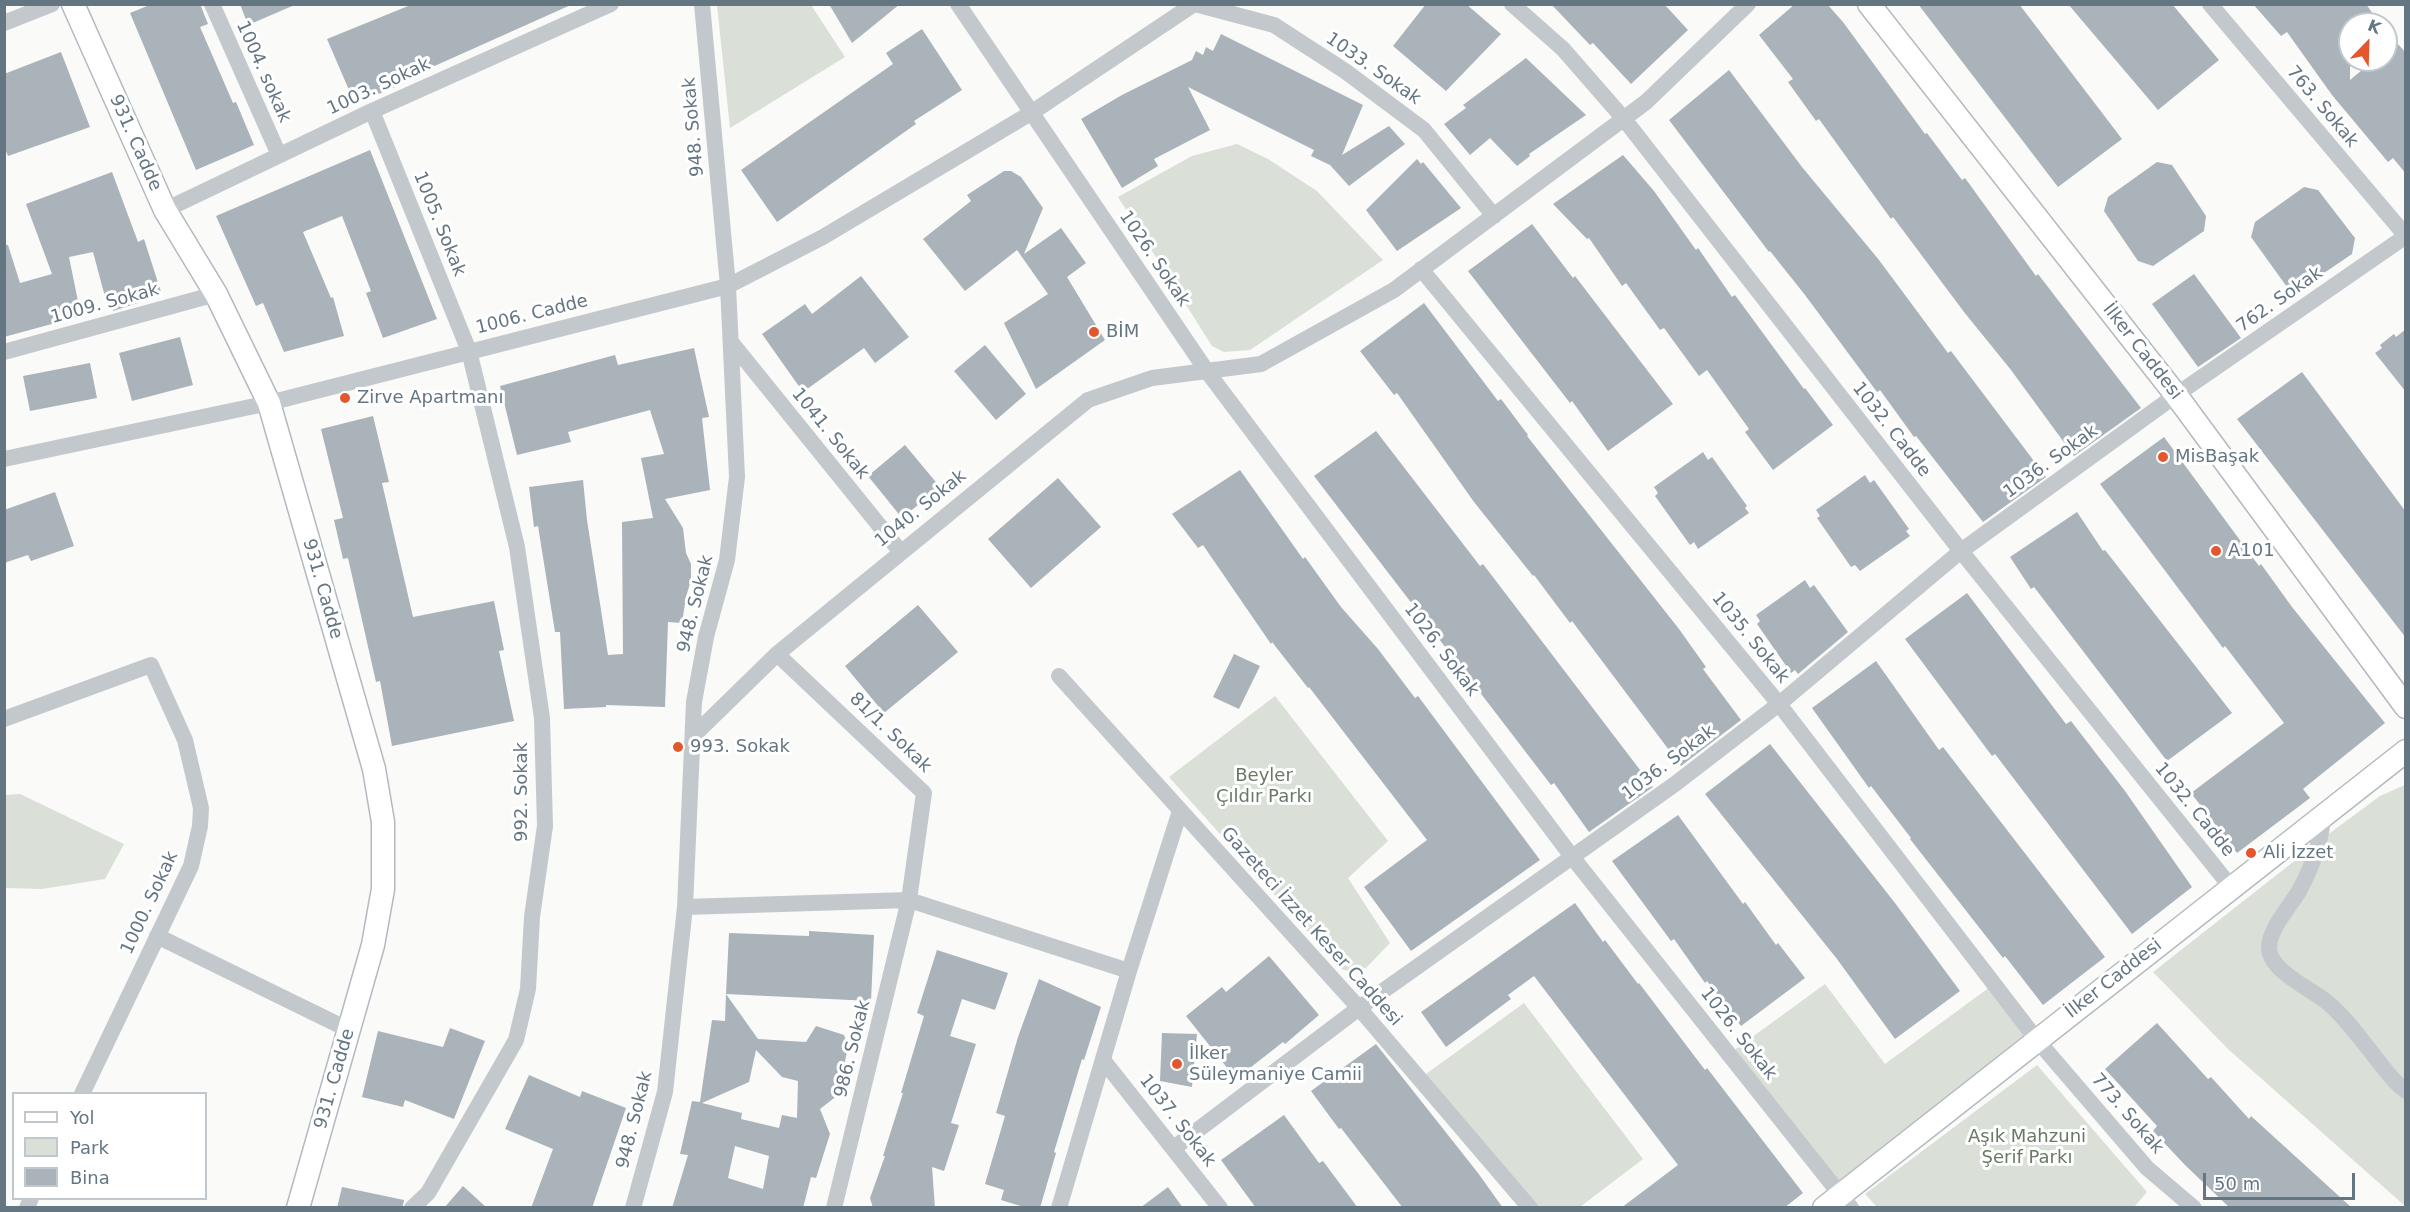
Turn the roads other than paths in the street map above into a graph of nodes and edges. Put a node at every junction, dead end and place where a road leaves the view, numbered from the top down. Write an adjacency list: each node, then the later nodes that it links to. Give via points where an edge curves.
1 (52, 4): 12 (street)
2 (73, 4): 17 (main road, 931. Cadde)
3 (212, 4): 16 (street, 1004. sokak)
4 (611, 4): 13 (street, 1003. Sokak)
5 (702, 4): 21 (street, 948. Sokak)
6 (958, 4): 14 (street, 1026. Sokak)
7 (1195, 4): 14 (street, 1033. Sokak); 18 (street, 1033. Sokak, via 1274,25 1345,71 1424,130)
8 (1512, 4): 15 (street, 1032. Cadde, via 1563,50)
9 (1748, 4): 15 (street, 1040. Sokak)
10 (1869, 4): 27 (main road, İlker Caddesi)
11 (2210, 4): 19 (street, 763. Sokak)
12 (4, 23)
13 (372, 111): 16 (street, 1003. Sokak); 24 (street, 1005. Sokak)
14 (1031, 113): 21 (street, 1006. Cadde, via 823,237); 26 (street, 1026. Sokak)
15 (1624, 119): 18 (street, 1040. Sokak); 31 (street, 1032. Cadde)
16 (279, 155): 17 (street, 1003. Sokak)
17 (165, 210): 22 (main road, 931. Cadde)
18 (1494, 216): 20 (street, 1040. Sokak)
19 (2406, 236): 27 (street, 762. Sokak)
20 (1421, 269): 26 (street, 1040. Sokak, via 1394,290 1261,364); 34 (street, 1035. Sokak)
21 (728, 286): 23 (street, 948. Sokak); 24 (street, 1006. Cadde)
22 (216, 294): 25 (street, 1009. Sokak); 28 (main road, 931. Cadde)
23 (730, 342): 30 (street, 1041. Sokak); 37 (street, 948. Sokak, via 737,477 728,560 706,637 694,702)
24 (469, 351): 28 (street, 1006. Cadde); 56 (street, 992. Sokak, via 518,547 542,717 545,826 532,917 528,989 516,1040 428,1193)
25 (4, 352)
26 (1206, 370): 30 (street, 1040. Sokak, via 1152,378 1088,400); 41 (street, 1026. Sokak)
27 (2176, 395): 31 (street, 1036. Sokak); 35 (main road, İlker Caddesi)
28 (269, 404): 29 (street, 1006. Cadde); 48 (main road, 931. Cadde, via 374,769 383,822 381,900 374,945)
29 (4, 459)
30 (900, 551): 32 (street, 1040. Sokak)
31 (1961, 551): 34 (street, 1036. Sokak); 42 (street, 1032. Cadde)
32 (777, 654): 37 (street, 1040. Sokak); 43 (street, 81/1. Sokak, via 924,793)
33 (1059, 676): 39 (street, Gazeteci İzzet Keser Caddesi)
34 (1779, 704): 41 (street, 1036. Sokak); 49 (street, 1035. Sokak)
35 (2406, 708)
36 (4, 719): 45 (street, 1000. Sokak, via 151,664 185,740 201,808 191,866)
37 (693, 736): 44 (street, 948. Sokak)
38 (2406, 751): 40 (main road, İlker Caddesi)
39 (1180, 811): 46 (street); 47 (street, Gazeteci İzzet Keser Caddesi)
40 (2324, 813): 42 (main road, İlker Caddesi); 51 (street, via 2319,847 2274,932 2269,947 2271,959 2328,1003)
41 (1573, 858): 47 (street, 1036. Sokak); 54 (street, 1026. Sokak)
42 (2231, 887): 49 (main road, İlker Caddesi)
43 (909, 900): 44 (street); 46 (street); 58 (street, 986. Sokak)
44 (685, 906): 57 (street, 948. Sokak, via 665,1092)
45 (157, 936): 48 (street); 52 (street, 1000. Sokak)
46 (1129, 971): 50 (street)
47 (1359, 1008): 53 (street, 1036. Sokak); 61 (street, Gazeteci İzzet Keser Caddesi)
48 (349, 1030): 55 (main road, 931. Cadde)
49 (2037, 1040): 54 (main road, İlker Caddesi); 62 (street, 773. Sokak, via 2147,1168)
50 (1103, 1060): 53 (street, 1037. Sokak); 59 (street)
51 (2406, 1091)
52 (83, 1092)
53 (1174, 1148): 60 (street, 1037. Sokak)
54 (1838, 1203)
55 (298, 1208)
56 (412, 1208)
57 (633, 1208)
58 (834, 1208)
59 (1059, 1208)
60 (1220, 1208)
61 (1530, 1208)
62 (2194, 1208)

